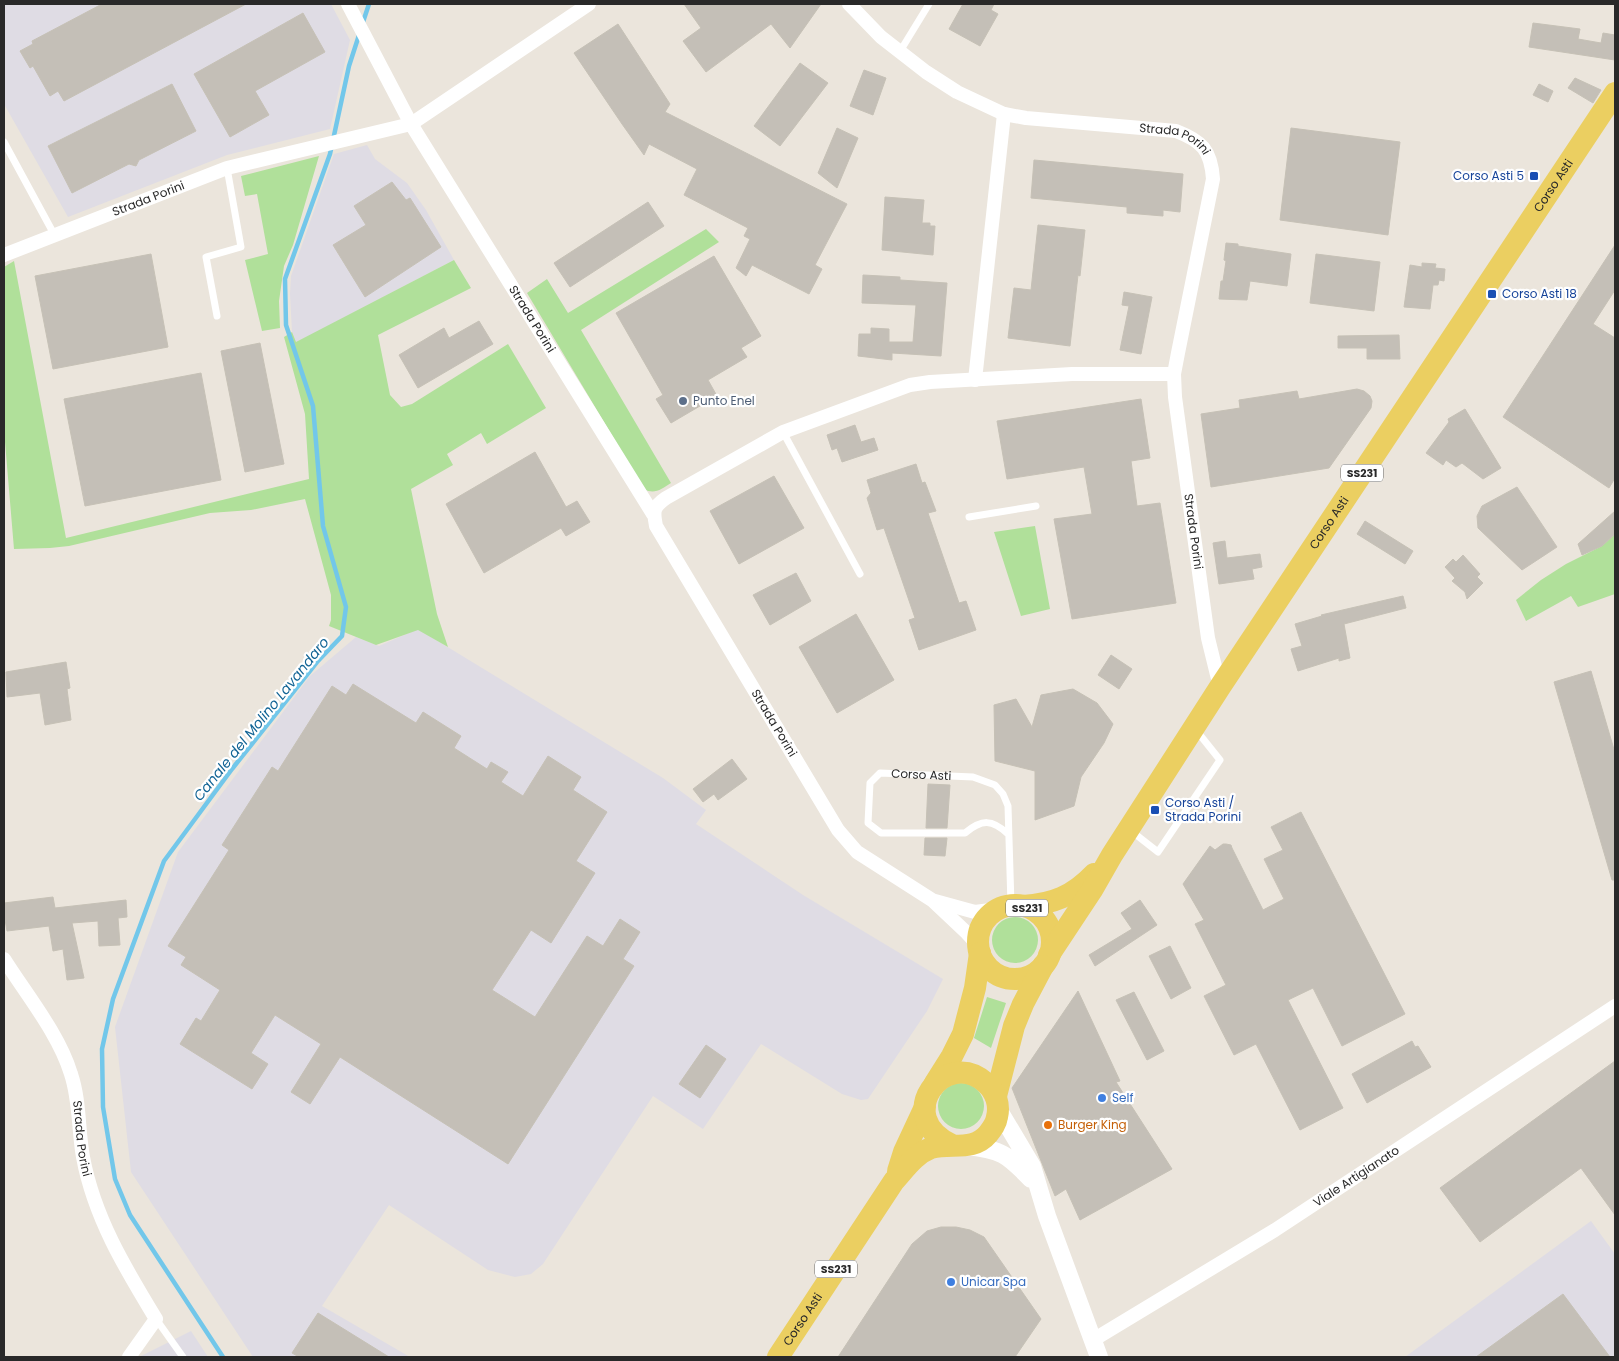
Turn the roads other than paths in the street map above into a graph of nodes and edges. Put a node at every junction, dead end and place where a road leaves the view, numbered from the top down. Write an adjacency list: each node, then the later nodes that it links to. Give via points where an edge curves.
1 (589, 4): 8 (street, Strada Porini)
2 (849, 4): 5 (street, Strada Porini)
3 (929, 4): 5 (lane)
4 (351, 10): 8 (street, Strada Porini)
5 (899, 53): 7 (street, Strada Porini, via 957,92)
6 (1615, 93): 21 (main road, Corso Asti / SS231)
7 (1004, 114): 14 (street, Strada Porini, via 1176,130 1205,148 1212,163 1213,179); 15 (street)
8 (411, 124): 10 (street, Strada Porini); 18 (street, Strada Porini)
9 (4, 142): 11 (lane)
10 (227, 168): 11 (street, Strada Porini); 13 (lane, via 241,247 206,257)
11 (55, 236): 12 (street, Strada Porini)
12 (4, 255)
13 (217, 316)
14 (1174, 374): 15 (street, via 1072,374); 21 (street, Strada Porini, via 1208,638)
15 (975, 380): 16 (street, via 910,385)
16 (783, 432): 18 (street, via 666,498 657,504); 20 (lane)
17 (1036, 506): 19 (lane)
18 (653, 514): 26 (street, Strada Porini, via 656,526 838,830 857,852)
19 (970, 517)
20 (860, 574)
21 (1220, 687): 22 (main road, Corso Asti / SS231)
22 (1194, 728): 23 (main road, Corso Asti / SS231); 23 (lane, via 1220,760 1158,852)
23 (1129, 829): 25 (main road, Corso Asti / SS231)
24 (1008, 834): 24 (lane, Corso Asti, via 1008,806 1003,794 994,785 973,777 880,773 870,783 868,823 881,833 965,833 974,826 994,823); 27 (lane, Corso Asti)
25 (1112, 855): 27 (main road, Corso Asti / SS231, via 1073,892 1044,904); 30 (main road, Corso Asti / SS231)
26 (932, 900): 27 (street, Strada Porini, via 975,912); 28 (street, Strada Porini)
27 (1011, 907): 28 (main road, SS231, via 989,915 982,924 978,934); 30 (main road, SS231, via 1034,910 1044,919 1052,942)
28 (979, 949): 30 (main road, SS231, via 984,963 992,971 1013,979 1029,976); 32 (main road, SS231, via 975,988 963,1034)
29 (4, 959): 38 (street, Strada Porini, via 61,1047 72,1074 83,1156 92,1192 121,1261)
30 (1046, 960): 33 (main road, Corso Asti / SS231, via 1014,1026)
31 (1615, 1006): 39 (street, Viale Artigianato, via 1275,1230)
32 (935, 1083): 33 (main road, via 945,1076 969,1073 990,1086); 34 (main road, SS231)
33 (997, 1102): 35 (main road, SS231, via 997,1120 985,1137 976,1143); 37 (street, Corso Asti, via 1032,1166)
34 (925, 1107): 35 (main road, via 931,1131 941,1140); 36 (main road, Corso Asti / SS231)
35 (959, 1145): 36 (main road, Corso Asti / SS231, via 930,1148 914,1158); 37 (street, Corso Asti, via 989,1148 1004,1155)
36 (894, 1181): 42 (main road, Corso Asti / SS231)
37 (1036, 1184): 39 (street, Corso Asti)
38 (156, 1319): 40 (street); 41 (lane)
39 (1093, 1340): 43 (street, Corso Asti)
40 (129, 1357)
41 (183, 1357)
42 (778, 1357)
43 (1100, 1357)

